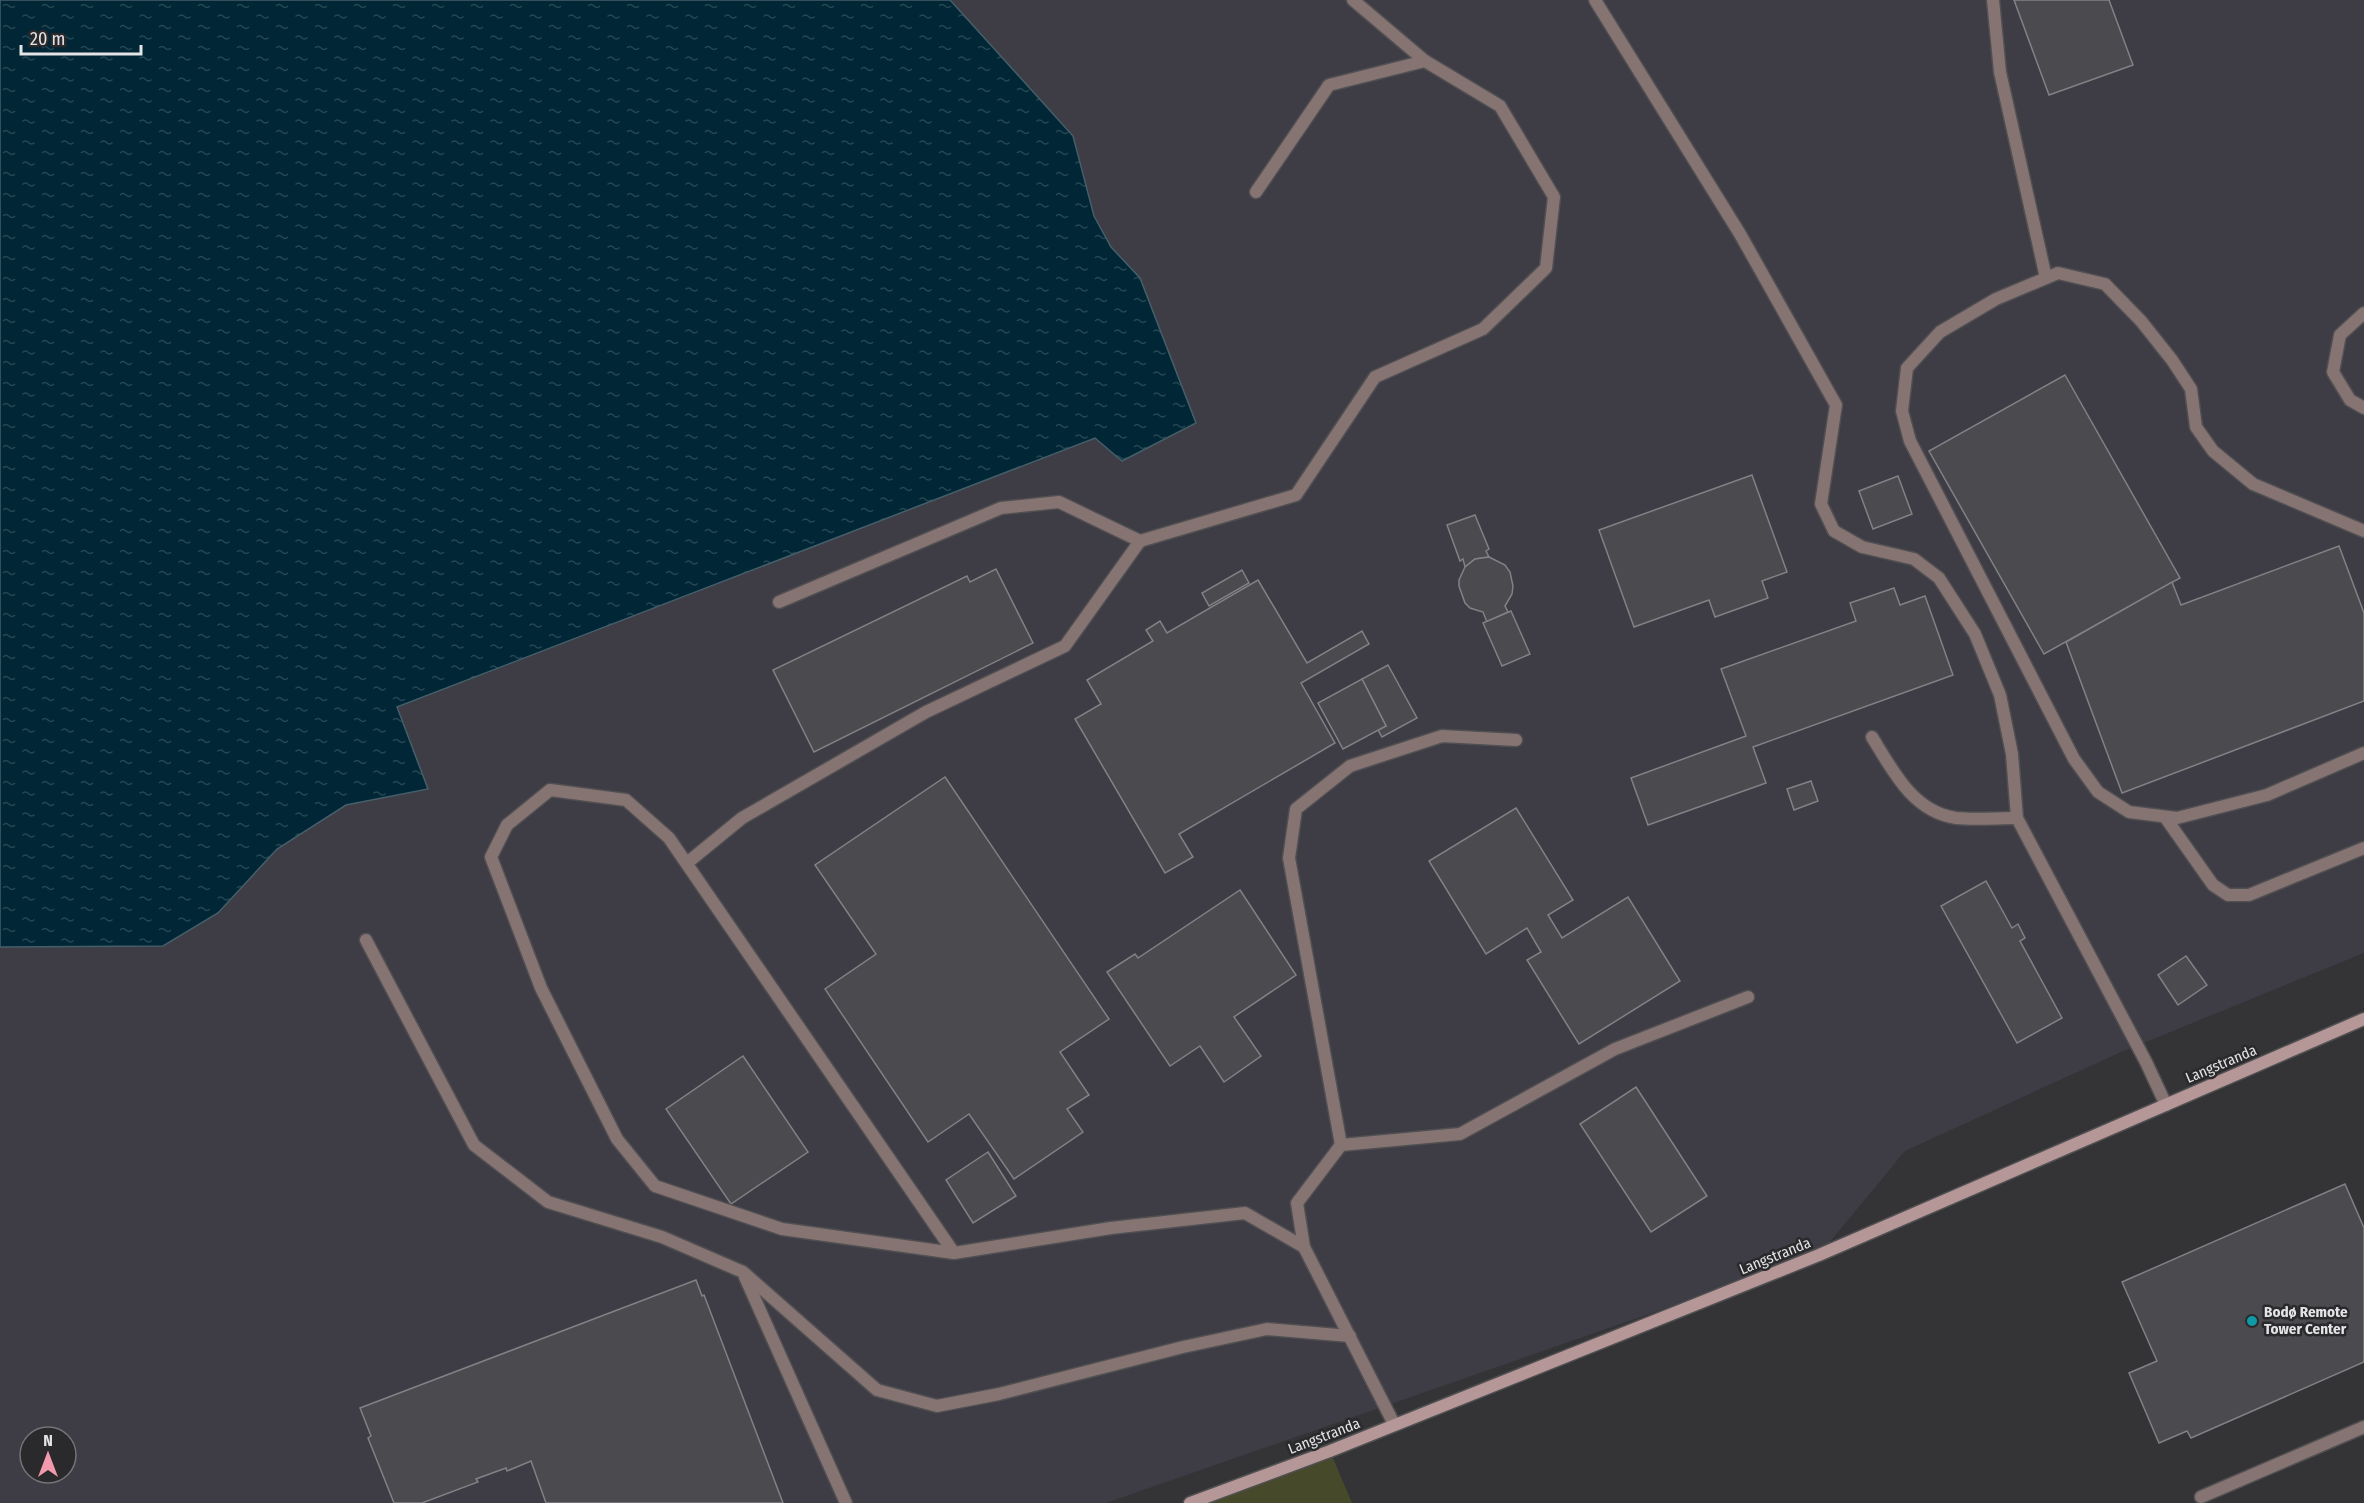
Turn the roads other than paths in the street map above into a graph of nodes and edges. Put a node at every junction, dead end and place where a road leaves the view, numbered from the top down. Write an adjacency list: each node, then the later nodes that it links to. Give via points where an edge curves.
1 (1353, 0): 4 (lane)
2 (1595, 0): 16 (lane, via 1740,234 1836,405 1821,504 1834,531 1862,547 1914,560 1939,578 1975,634 2000,695 2012,754)
3 (1993, 0): 6 (lane, via 2000,72)
4 (1425, 61): 5 (lane, via 1329,85); 10 (lane, via 1500,105 1554,197 1546,268 1483,329 1375,377 1296,495)
5 (1257, 192)
6 (2046, 278): 9 (lane, via 2058,273 2106,284 2141,321 2191,389 2196,427 2213,451 2253,484); 15 (lane, via 1996,299 1940,332 1907,368 1902,411 1910,441 2074,759 2098,792 2129,812)
7 (2364, 313): 8 (lane, via 2340,335 2333,372 2350,400)
8 (2364, 408)
9 (2364, 531)
10 (1140, 541): 11 (lane, via 1059,502 1001,508); 18 (lane, via 1065,646 905,724 742,818)
11 (779, 602)
12 (1872, 737): 16 (lane, via 1902,785 1928,810 1956,818)
13 (1516, 741): 23 (lane, via 1442,736 1350,766 1296,809 1289,858)
14 (2364, 753): 15 (lane, via 2267,795 2176,818)
15 (2165, 817): 17 (lane, via 2213,885 2228,895 2249,895)
16 (2017, 818): 22 (lane)
17 (2364, 848)
18 (687, 863): 25 (lane); 25 (lane, via 669,838 626,800 550,790 507,825 491,857 541,988 616,1139 655,1186 782,1229)
19 (366, 940): 26 (lane, via 474,1145 548,1202 662,1237)
20 (1748, 997): 23 (lane, via 1615,1049 1460,1134)
21 (2364, 1019): 22 (street, Langstranda)
22 (2166, 1105): 28 (street, Langstranda, via 1819,1255)
23 (1341, 1145): 24 (lane, via 1297,1203)
24 (1304, 1247): 25 (lane, via 1245,1213 1111,1228); 27 (lane)
25 (954, 1253)
26 (743, 1272): 27 (lane, via 877,1390 937,1406 1267,1329); 31 (lane)
27 (1350, 1336): 28 (lane)
28 (1394, 1424): 32 (street, Langstranda)
29 (2364, 1426): 30 (lane)
30 (2201, 1497)
31 (846, 1503)
32 (1190, 1503)

